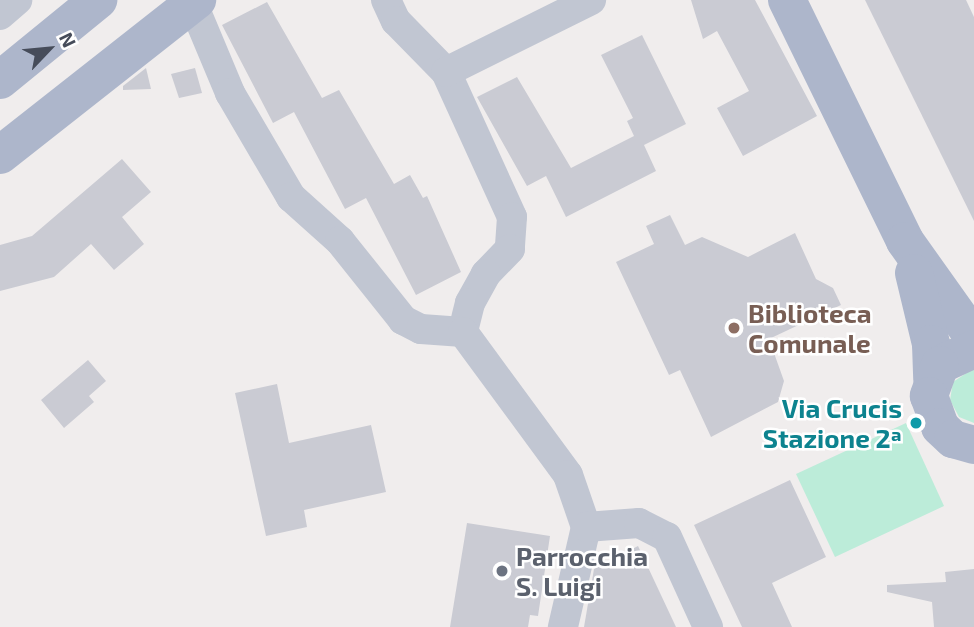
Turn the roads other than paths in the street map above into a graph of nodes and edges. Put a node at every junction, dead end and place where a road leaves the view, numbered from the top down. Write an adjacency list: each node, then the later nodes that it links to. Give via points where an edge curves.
1 (17, 0): 7 (street)
2 (98, 0): 9 (main road)
3 (386, 0): 8 (street, via 396,21)
4 (592, 0): 8 (street)
5 (787, 0): 11 (main road)
6 (195, 1): 10 (main road); 12 (street, via 230,93 291,197 340,241 403,320 421,329)
7 (0, 15)
8 (446, 72): 12 (street, via 512,217 510,249 475,293)
9 (0, 80)
10 (0, 155)
11 (905, 241): 13 (main road); 15 (main road, via 932,344)
12 (463, 331): 17 (street, via 568,475)
13 (974, 338)
14 (974, 349): 15 (main road, via 952,355)
15 (932, 379): 16 (main road, via 932,413 946,433)
16 (972, 447)
17 (586, 527): 18 (street); 19 (street, via 639,523 667,537)
18 (563, 627)
19 (708, 627)

